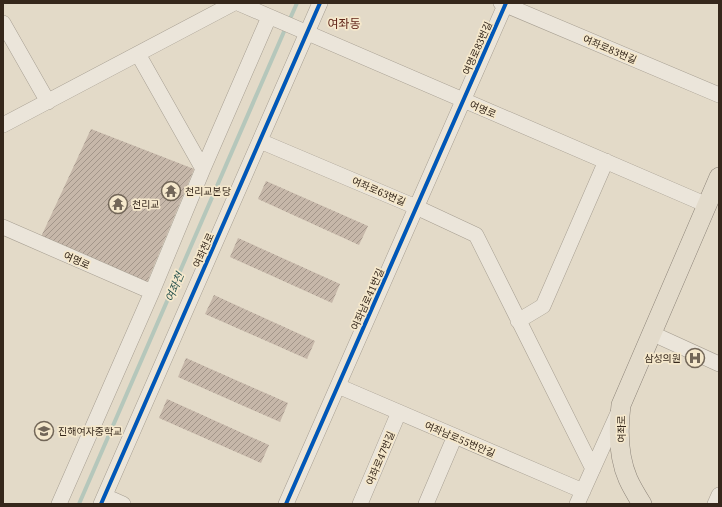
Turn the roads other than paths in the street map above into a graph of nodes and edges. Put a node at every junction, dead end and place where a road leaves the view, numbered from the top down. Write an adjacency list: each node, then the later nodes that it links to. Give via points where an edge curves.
1 (234, 3): 9 (street)
2 (238, 3): 5 (street, 여명로)
3 (320, 3): 7 (street, 여좌천로)
4 (504, 4): 10 (street, 여좌로83번길); 11 (street, 여명로83번길)
5 (269, 17): 7 (street, 여명로); 16 (street)
6 (3, 23): 8 (street)
7 (307, 33): 11 (street, 여명로); 14 (street, 여좌천로)
8 (8, 42): 12 (street)
9 (138, 54): 12 (street); 16 (street)
10 (719, 95)
11 (463, 100): 15 (street, 여명로); 19 (street, 여좌남로41번길)
12 (48, 102): 13 (street)
13 (3, 125)
14 (260, 141): 19 (street, 여좌로63번길); 32 (street, 여좌천로)
15 (606, 162): 18 (street, 여명로); 22 (street, via 543,306)
16 (203, 169): 21 (street)
17 (719, 177): 18 (main road, 여좌로)
18 (707, 205): 23 (main road, 여좌로)
19 (416, 207): 22 (street, 여좌로63번길, via 476,235); 25 (street, 여좌남로41번길)
20 (3, 227): 21 (street, 여명로)
21 (152, 292): 33 (street)
22 (518, 321): 29 (street, 여좌로63번길)
23 (652, 333): 24 (street); 26 (main road, 여좌로)
24 (719, 364)
25 (338, 386): 27 (street, 여좌남로55번안길); 35 (street, 여좌남로41번길)
26 (621, 405): 29 (street); 38 (main road, 여좌로, via 619,422 623,464)
27 (399, 412): 28 (street, 여좌남로55번안길); 36 (street, 여좌로47번길)
28 (455, 436): 31 (street, 여좌남로55번안길); 37 (street)
29 (593, 469): 31 (street)
30 (719, 495): 39 (street)
31 (580, 498)
32 (103, 500): 34 (street)
33 (59, 504)
34 (123, 504)
35 (286, 504)
36 (360, 504)
37 (426, 504)
38 (642, 504)
39 (715, 504)

